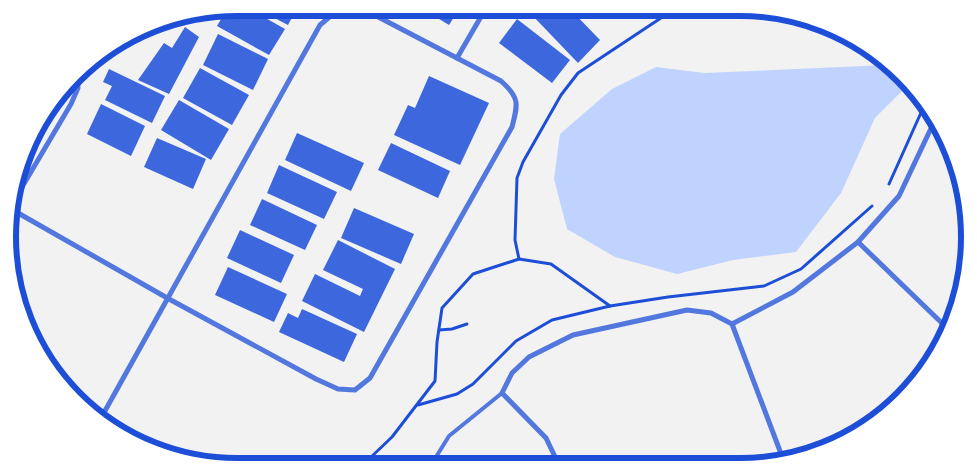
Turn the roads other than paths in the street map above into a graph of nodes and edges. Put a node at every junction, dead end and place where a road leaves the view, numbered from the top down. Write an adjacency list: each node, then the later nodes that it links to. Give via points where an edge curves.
1 (331, 16): 10 (street, via 320,25)
2 (377, 16): 4 (street)
3 (482, 16): 4 (street)
4 (458, 58): 10 (street, via 511,90 517,106 512,127 370,378 354,390 338,389)
5 (78, 84): 7 (street, via 71,104)
6 (931, 128): 9 (street, via 900,196)
7 (22, 187)
8 (18, 213): 10 (street)
9 (858, 242): 11 (street, via 793,292); 12 (street)
10 (169, 299): 14 (street)
11 (732, 324): 13 (street, via 711,313 687,310 573,335 529,357 512,373); 15 (street)
12 (943, 324)
13 (502, 393): 16 (lane, via 449,436); 17 (street, via 546,438)
14 (104, 413)
15 (781, 454)
16 (436, 458)
17 (556, 458)

